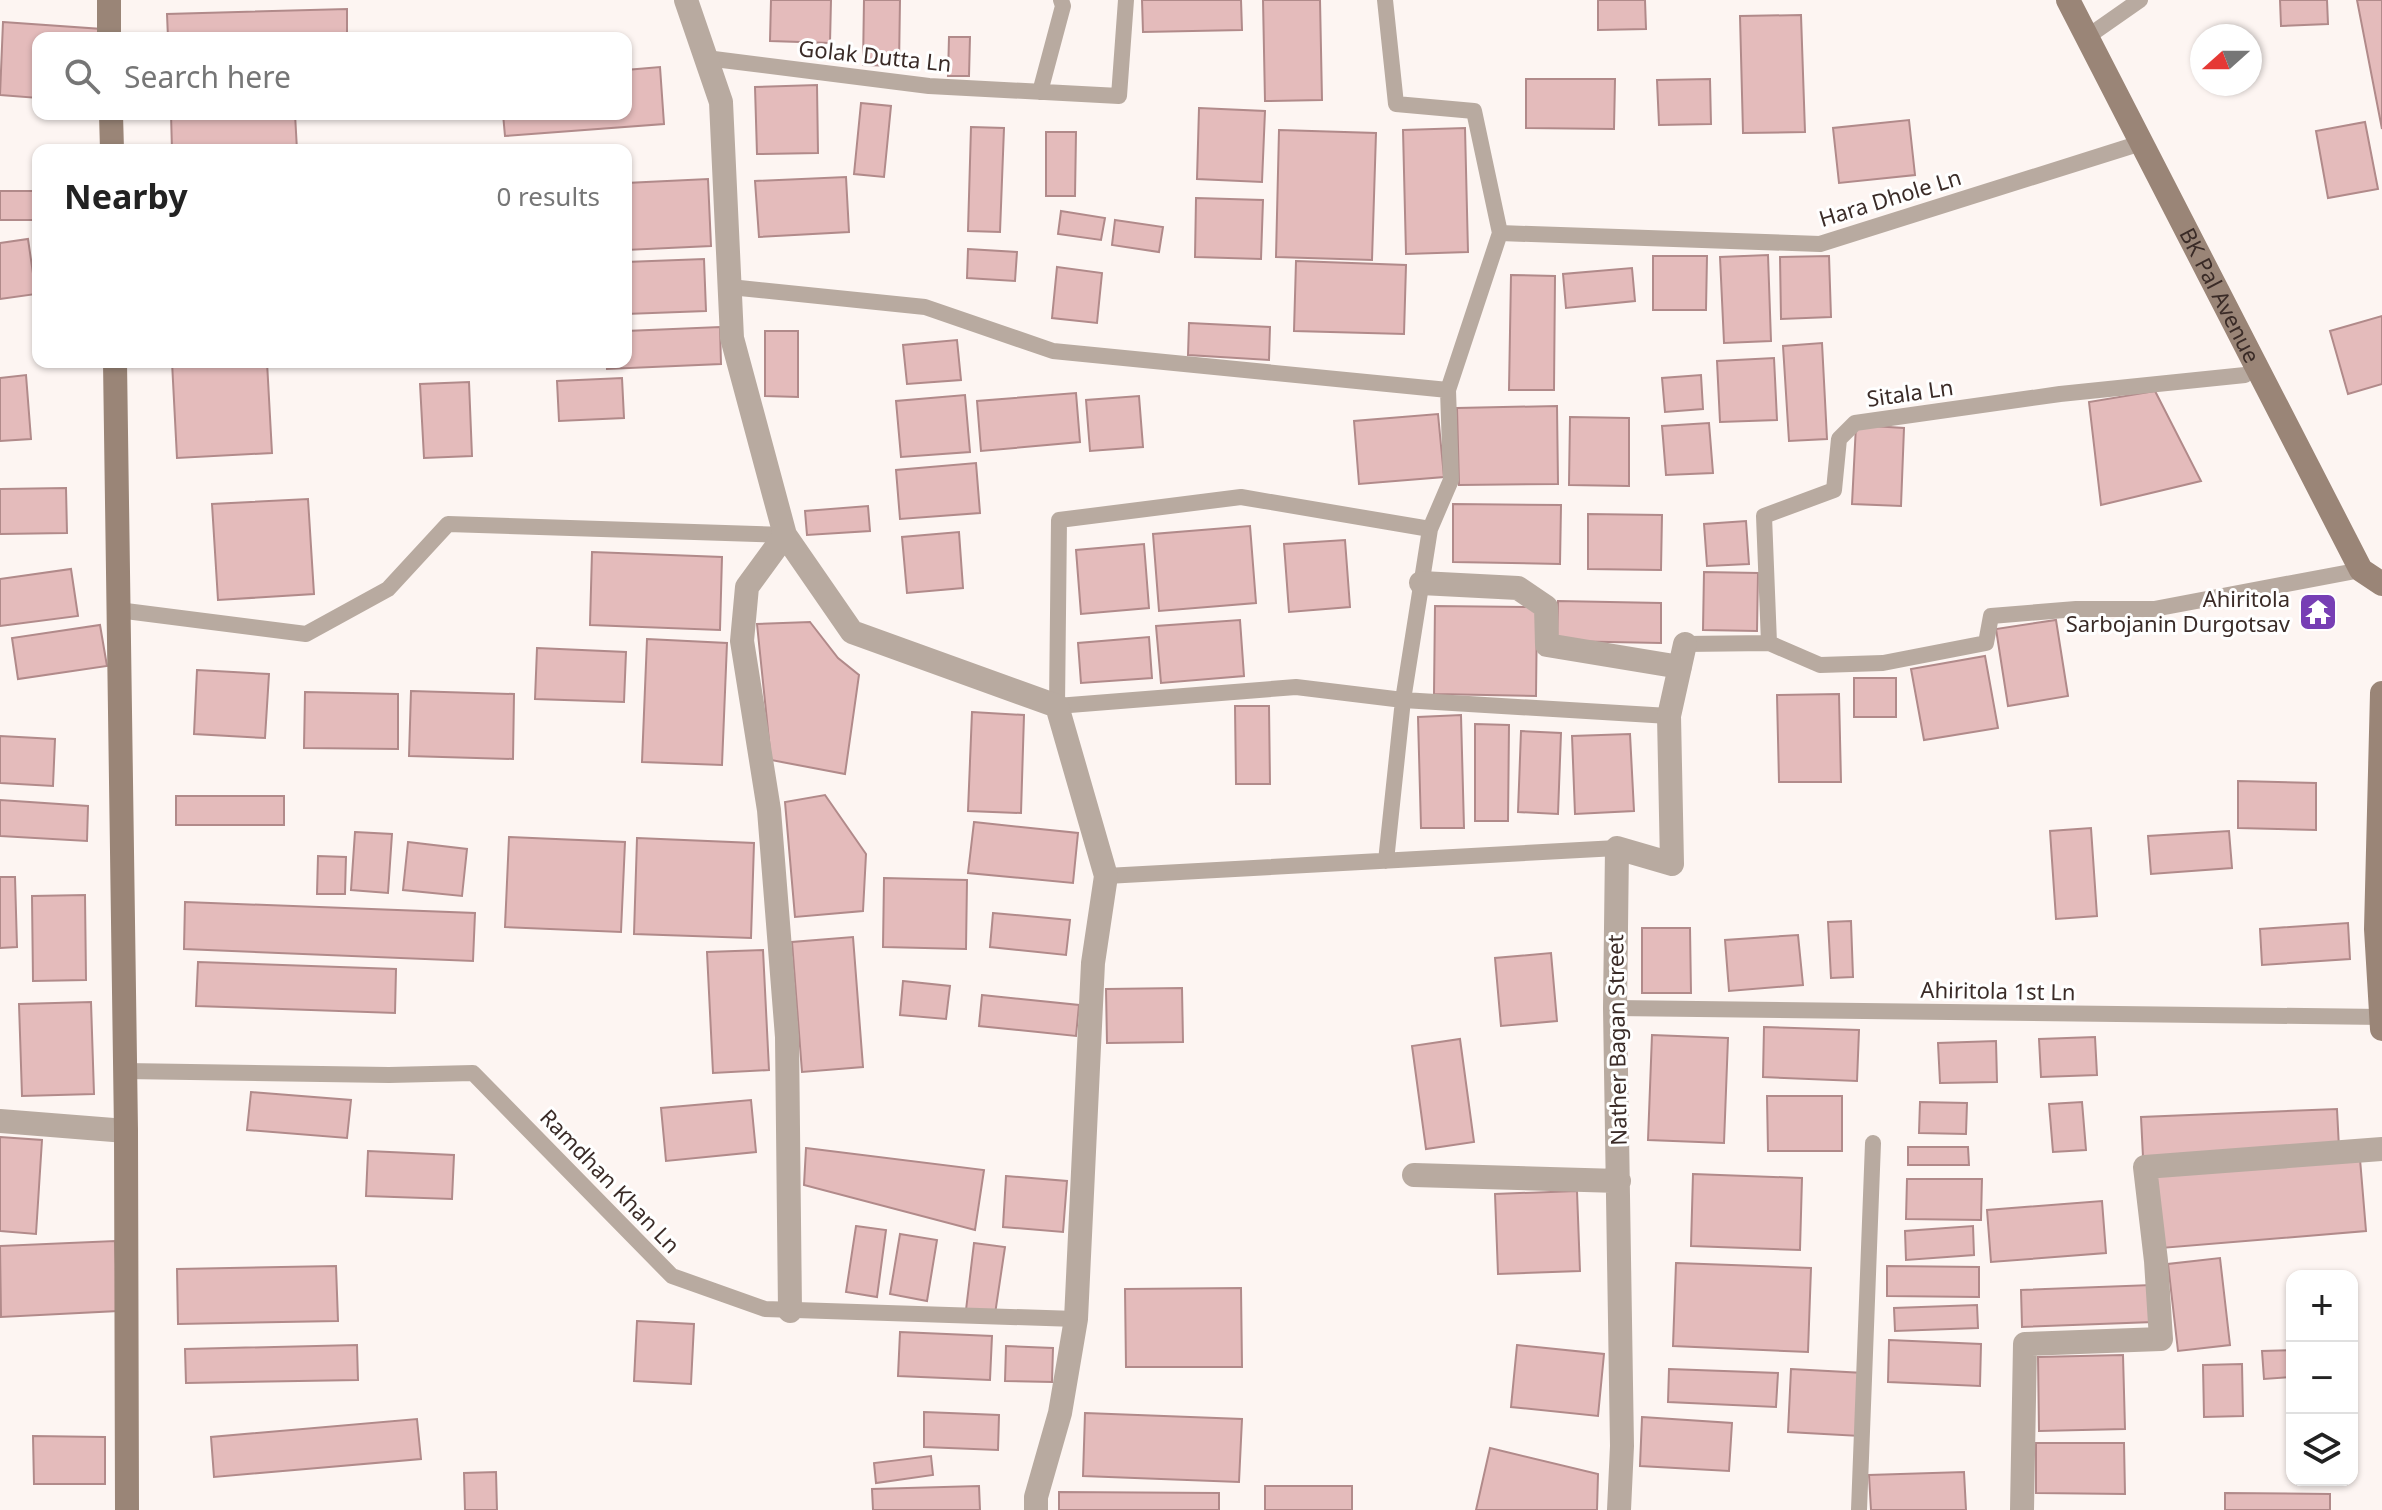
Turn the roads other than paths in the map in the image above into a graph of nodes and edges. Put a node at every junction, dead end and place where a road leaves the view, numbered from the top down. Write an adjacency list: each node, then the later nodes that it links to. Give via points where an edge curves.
1 (109, 0): 8 (main road)
2 (686, 0): 10 (street)
3 (1061, 0): 11 (lane)
4 (1126, 0): 11 (lane, Golak Dutta Ln, via 1119,96)
5 (1385, 0): 15 (lane, via 1396,104 1474,111)
6 (2068, 0): 9 (main road, BK Pal Avenue)
7 (2140, 0): 9 (lane)
8 (109, 32)
9 (2087, 37): 13 (main road, BK Pal Avenue)
10 (706, 58): 11 (lane, Golak Dutta Ln, via 929,86); 16 (street, via 721,102)
11 (1040, 92)
12 (111, 120): 14 (main road)
13 (2141, 143): 15 (lane, Hara Dhole Ln, via 1820,244); 22 (main road, BK Pal Avenue)
14 (112, 144)
15 (1500, 233): 19 (lane)
16 (730, 287): 19 (lane, via 925,307 1053,351); 21 (street, via 732,338)
17 (115, 368): 25 (main road)
18 (2245, 375): 26 (lane, Sitala Ln, via 1855,423 1839,439 1834,490 1764,516)
19 (1448, 390): 20 (lane, via 1451,480)
20 (1430, 529): 23 (lane); 30 (lane, via 1241,497 1059,520)
21 (785, 535): 25 (lane, via 448,524 388,589 306,634); 30 (street, via 852,632); 45 (street, via 747,587 742,641 769,810 787,1037)
22 (2361, 570): 24 (main road, BK Pal Avenue); 26 (lane, via 2154,609 1991,616 1986,643 1883,663 1820,665)
23 (1421, 583): 27 (street, via 1518,588 1546,607 1547,645); 29 (lane)
24 (2382, 584)
25 (118, 610): 38 (main road)
26 (1769, 643): 27 (lane)
27 (1682, 656): 31 (street)
28 (2382, 693): 36 (main road, via 2376,929)
29 (1403, 700): 30 (lane, via 1296,687); 31 (lane); 33 (lane)
30 (1057, 706): 34 (street)
31 (1669, 716): 32 (street, via 1672,864)
32 (1617, 848): 33 (lane); 35 (street, Nather Bagan Street)
33 (1386, 861): 34 (lane)
34 (1106, 876): 46 (street, via 1093,963)
35 (1615, 1008): 36 (lane, Ahiritola 1st Ln); 44 (street, Nather Bagan Street)
36 (2382, 1017): 37 (main road)
37 (2382, 1029)
38 (125, 1071): 40 (main road); 45 (lane, Ramdhan Khan Ln, via 473,1073 672,1276 765,1309)
39 (0, 1121): 40 (street)
40 (126, 1131): 47 (main road)
41 (1873, 1143): 50 (lane)
42 (2382, 1149): 51 (street, via 2145,1167 2161,1339 2025,1344)
43 (1414, 1175): 44 (street)
44 (1619, 1181): 49 (street, Nather Bagan Street)
45 (790, 1311): 46 (lane, Ramdhan Khan Ln)
46 (1076, 1319): 48 (street)
47 (127, 1510)
48 (1036, 1510)
49 (1619, 1510)
50 (1859, 1510)
51 (2022, 1510)

